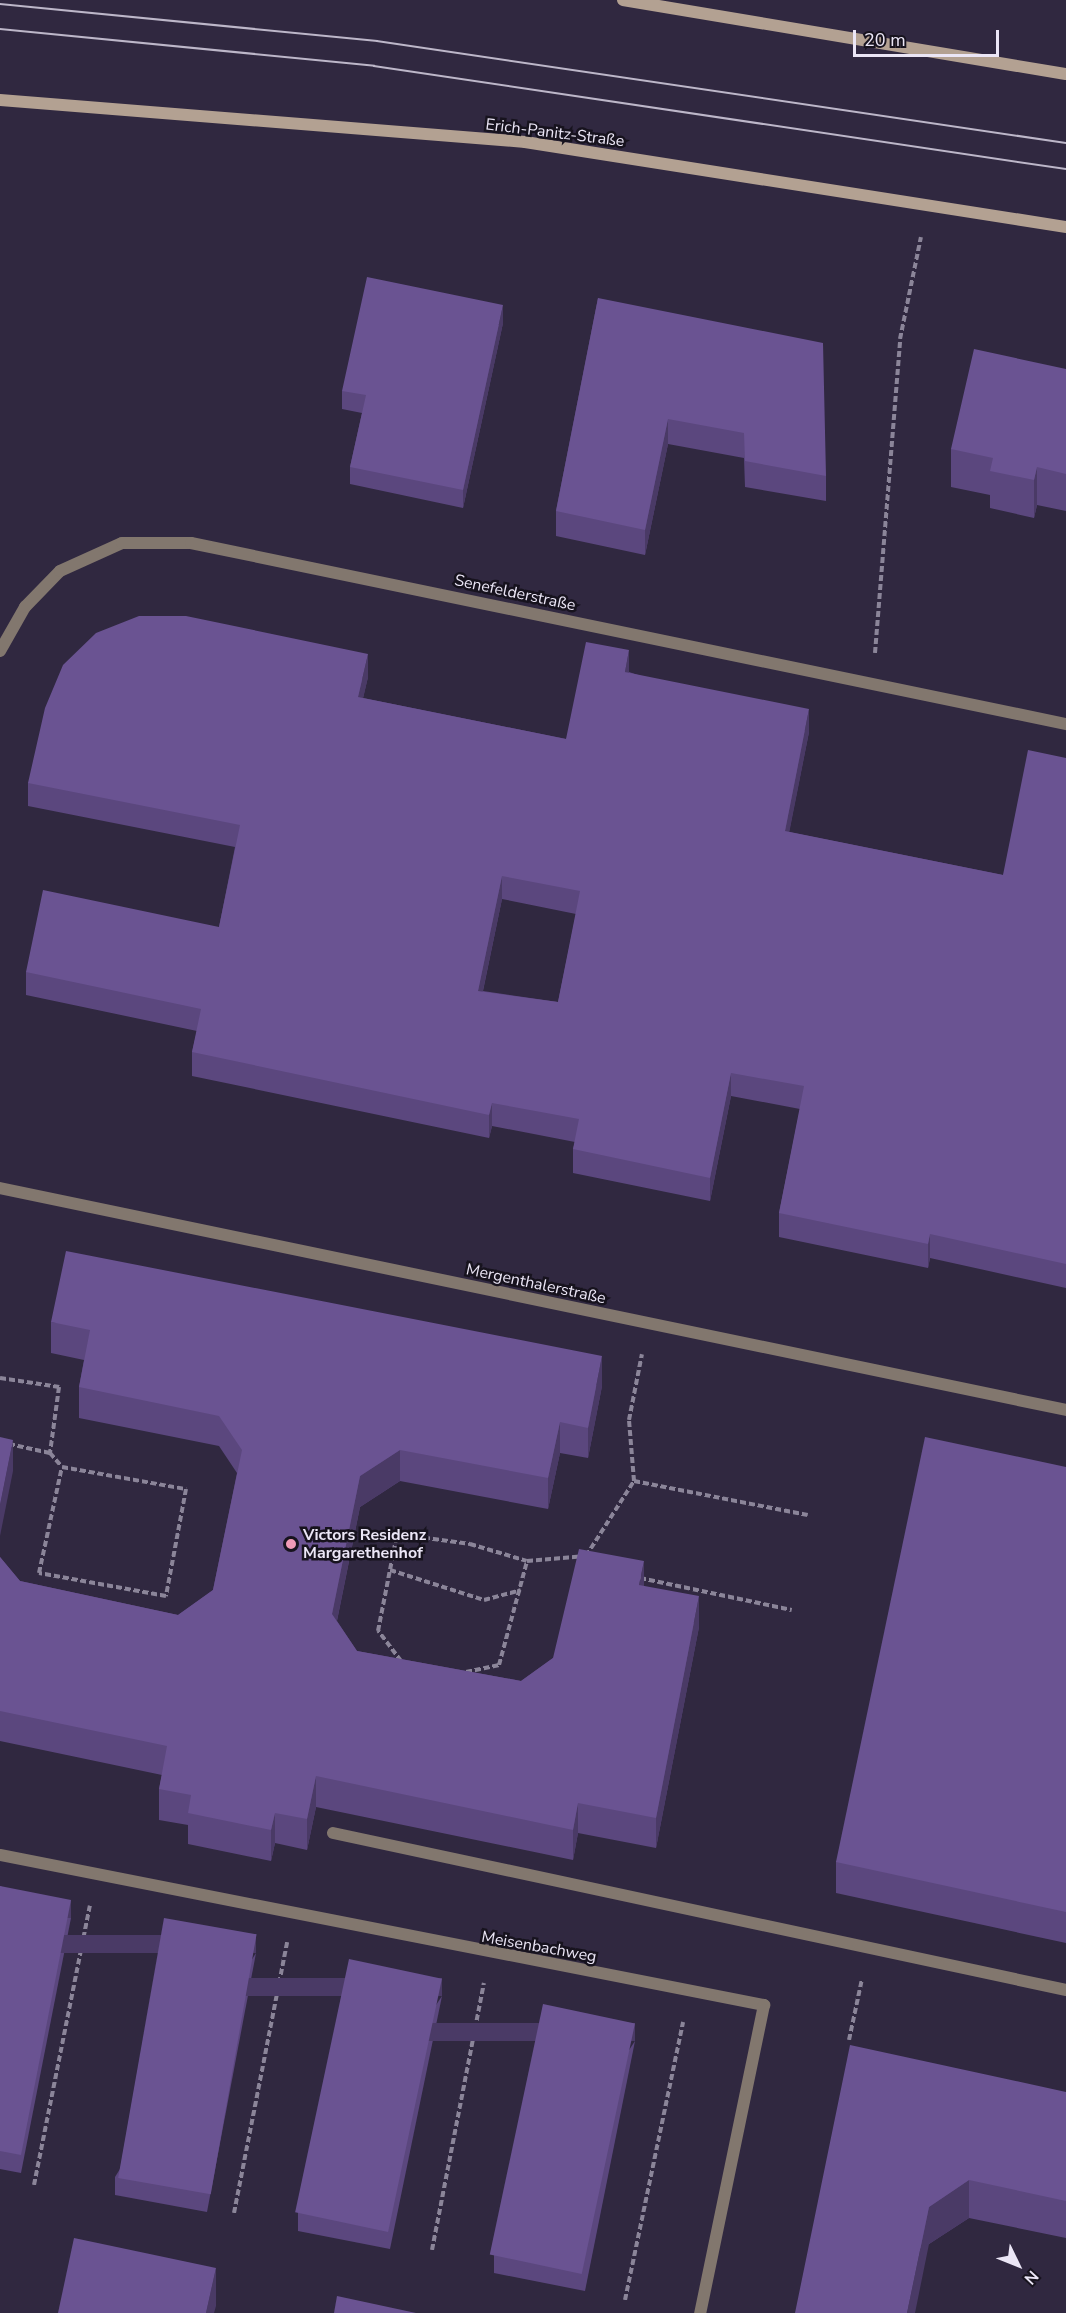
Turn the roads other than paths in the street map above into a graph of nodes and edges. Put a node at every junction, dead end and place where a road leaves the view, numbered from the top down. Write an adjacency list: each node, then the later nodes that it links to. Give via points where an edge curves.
1 (623, 0): 2 (main road)
2 (1066, 74)
3 (0, 100): 4 (main road, Erich-Panitz-Straße, via 525,142)
4 (1066, 227)
5 (0, 651): 6 (street, Senefelderstraße, via 25,607 60,571 122,543 191,543)
6 (1066, 724)
7 (0, 1188): 8 (street, Mergenthalerstraße)
8 (1066, 1410)
9 (333, 1833): 11 (street)
10 (0, 1855): 12 (street, Meisenbachweg, via 489,1955 764,2005)
11 (1066, 1989)
12 (700, 2313)

